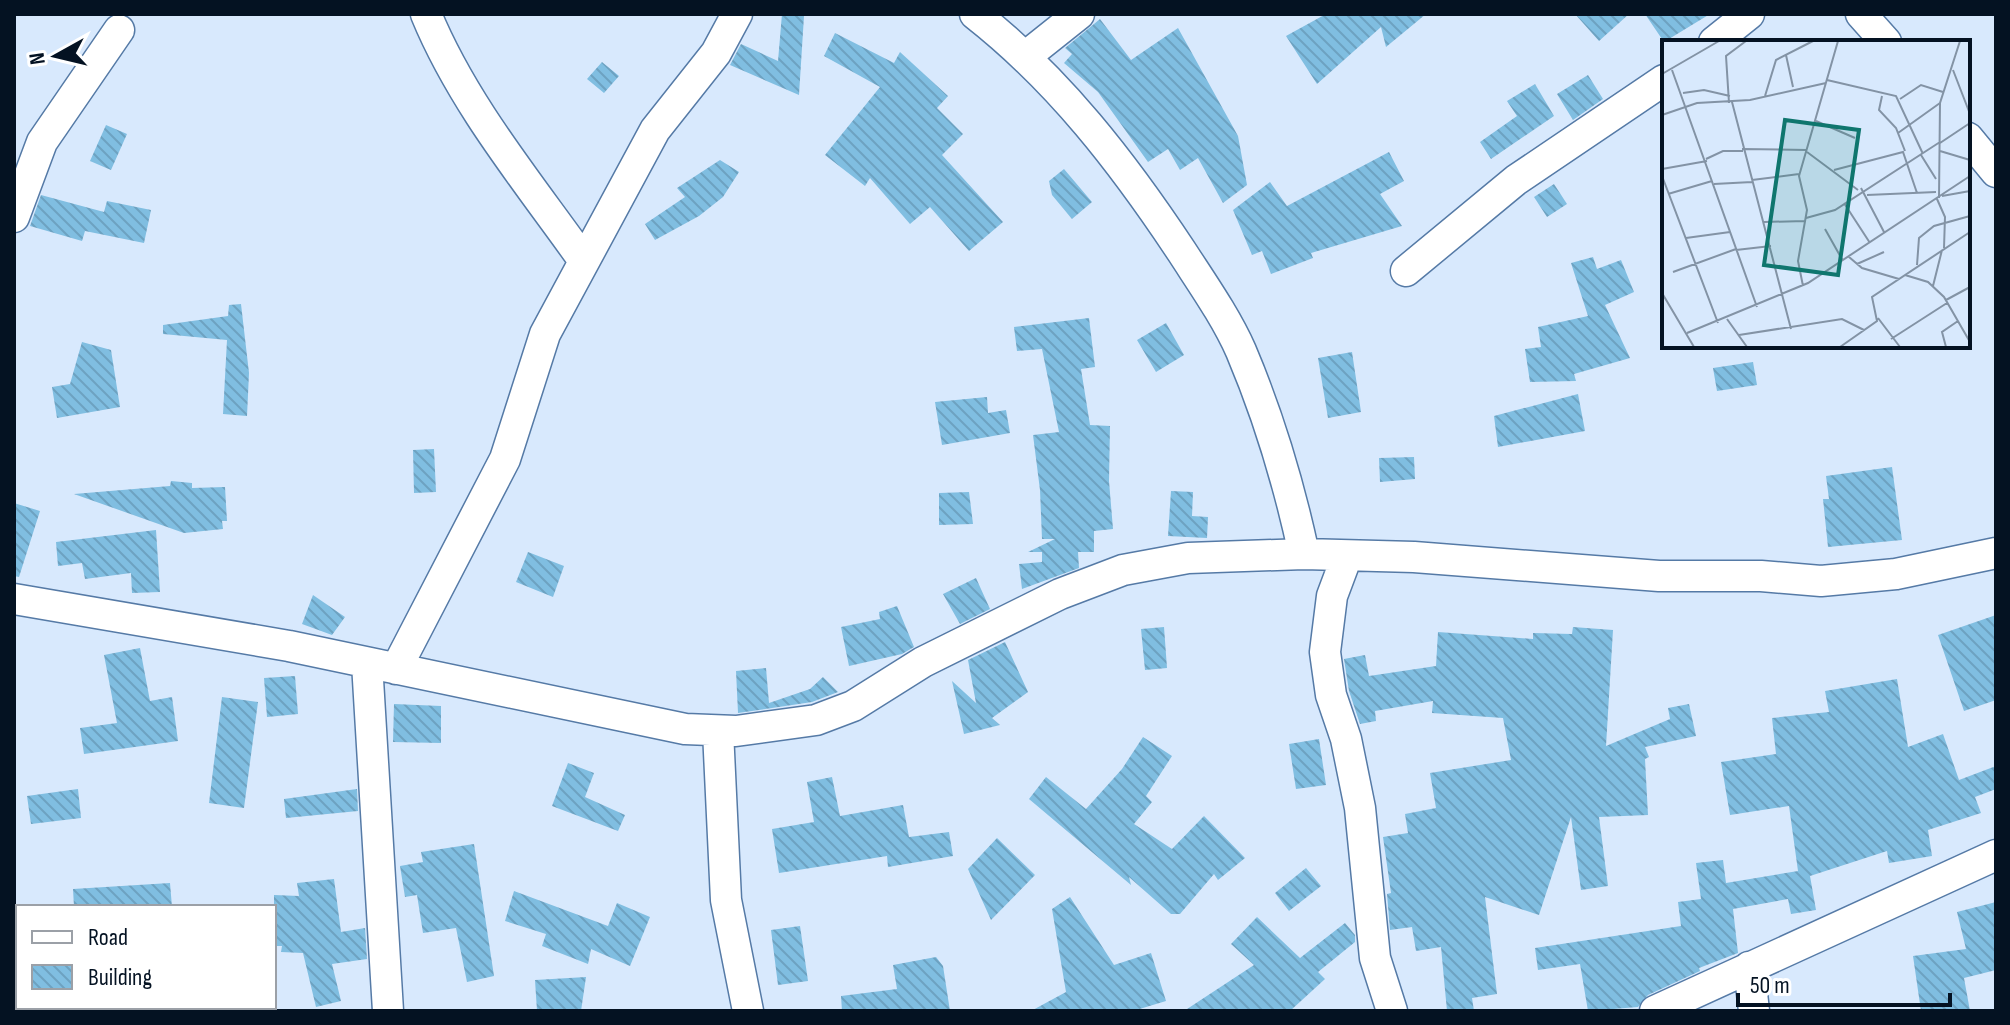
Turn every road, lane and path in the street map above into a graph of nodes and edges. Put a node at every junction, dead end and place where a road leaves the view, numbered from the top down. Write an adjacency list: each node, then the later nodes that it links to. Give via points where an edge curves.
1 (426, 14): 15 (street, via 481,115)
2 (737, 14): 15 (street, via 716,53 655,130)
3 (975, 14): 10 (street)
4 (1079, 14): 10 (street)
5 (1749, 14): 8 (street)
6 (1861, 14): 9 (street)
7 (119, 30): 14 (street, via 42,142)
8 (1716, 40)
9 (1884, 40)
10 (1025, 57): 18 (street, via 1130,174 1240,348 1277,444)
11 (1662, 81): 16 (street, via 1516,180)
12 (1970, 140): 13 (street)
13 (1996, 172)
14 (14, 217)
15 (584, 261): 21 (street, via 545,334 505,459)
16 (1406, 271)
17 (1996, 553): 19 (street, via 1896,574 1821,581)
18 (1304, 554): 19 (street); 22 (street, via 1188,558 1123,570 1060,594 923,662 853,706 816,720)
19 (1347, 556): 27 (street, via 1332,596 1325,652 1360,808 1375,958)
20 (14, 599): 21 (street)
21 (381, 666): 22 (street, via 605,714); 25 (street)
22 (718, 731): 26 (street, via 726,900)
23 (1996, 855): 24 (street)
24 (1749, 967): 28 (street); 29 (street)
25 (388, 1011)
26 (748, 1011)
27 (1392, 1011)
28 (1655, 1011)
29 (1754, 1011)

